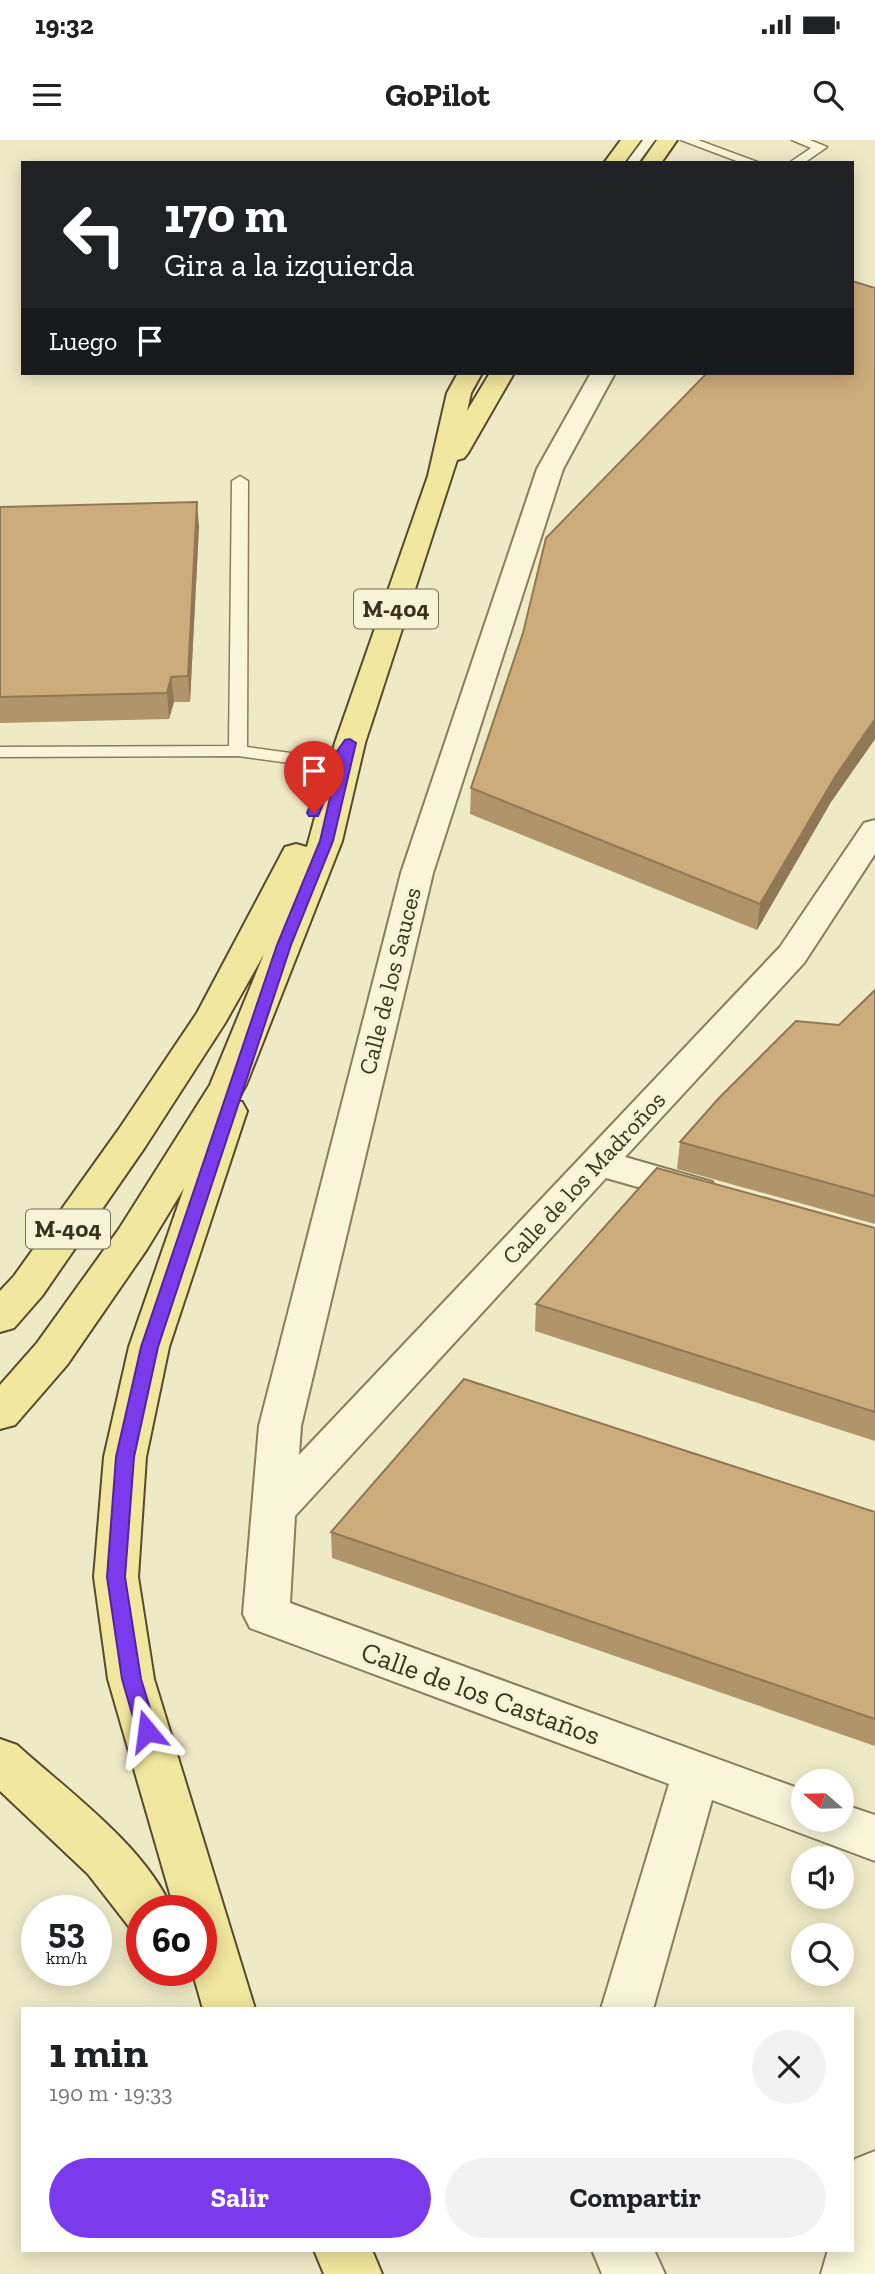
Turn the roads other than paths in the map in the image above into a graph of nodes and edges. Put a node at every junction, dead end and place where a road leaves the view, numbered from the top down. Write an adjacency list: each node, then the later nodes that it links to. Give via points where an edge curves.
1 (631, 140): 6 (main road)
2 (649, 140): 7 (lane)
3 (667, 140): 8 (main road)
4 (687, 140): 9 (lane)
5 (798, 140): 10 (lane, via 821,147)
6 (615, 161)
7 (633, 161)
8 (652, 161)
9 (748, 161)
10 (799, 161)
11 (469, 375): 14 (main road, M-404, via 459,393)
12 (501, 375): 14 (main road, M-404)
13 (602, 375): 25 (street, Calle de los Sauces, via 550,469 417,873 280,1426)
14 (441, 476): 18 (main road, M-404)
15 (240, 481): 16 (lane)
16 (238, 751): 17 (lane); 18 (lane)
17 (0, 752)
18 (342, 753): 20 (main road, M-404, via 326,841); 23 (main road, M-404, via 252,944 213,1015 52,1252)
19 (875, 830): 21 (street, Calle de los Madroños, via 792,955)
20 (284, 945): 24 (main road, M-404, via 221,1097 133,1239 52,1354); 33 (main road, via 149,1347 125,1457 116,1577 131,1679)
21 (599, 1163): 22 (street); 25 (street, Calle de los Madroños)
22 (730, 1200)
23 (0, 1317)
24 (0, 1413)
25 (274, 1510): 26 (street, Calle de los Sauces)
26 (266, 1614): 28 (street, Calle de los Castaños)
27 (0, 1760): 32 (main road, via 106,1858)
28 (696, 1773): 29 (street, Calle de los Castaños); 38 (street)
29 (791, 1808)
30 (854, 1830): 31 (street)
31 (875, 1838)
32 (135, 1895)
33 (196, 1895)
34 (217, 1972): 37 (main road)
35 (208, 1986): 36 (main road)
36 (225, 2007)
37 (226, 2007)
38 (628, 2007)
39 (875, 2179): 44 (street)
40 (343, 2252): 42 (main road)
41 (622, 2252): 43 (street)
42 (353, 2274)
43 (636, 2274)
44 (850, 2274)

